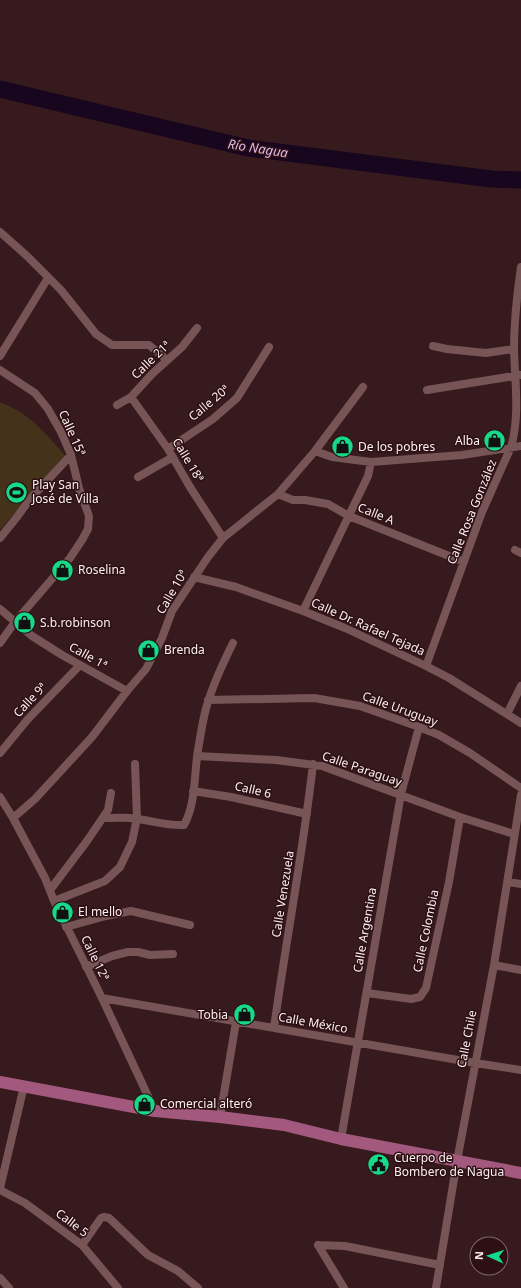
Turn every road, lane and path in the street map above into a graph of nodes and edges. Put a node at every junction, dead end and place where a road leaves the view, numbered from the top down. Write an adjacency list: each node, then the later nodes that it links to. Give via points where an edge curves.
1 (0, 232): 3 (street)
2 (521, 267): 7 (street, Calle Rosa González)
3 (48, 278): 8 (street); 9 (street, via 61,290 96,334 112,345 149,345)
4 (197, 328): 9 (street, Calle 21ª, via 182,347)
5 (433, 346): 7 (street, via 486,353)
6 (269, 347): 18 (street, Calle 20ª, via 237,398)
7 (514, 349): 11 (street, Calle Rosa González)
8 (0, 356)
9 (167, 360): 14 (street, Calle 21ª)
10 (0, 370): 20 (street, Calle 15ª, via 34,393 48,409)
11 (518, 375): 13 (street); 17 (street, Calle Rosa González, via 514,437)
12 (363, 387): 19 (street, Calle 10ª)
13 (427, 390)
14 (131, 397): 15 (street, Calle 21ª); 18 (street, Calle 18ª)
15 (117, 405)
16 (521, 446): 17 (street)
17 (511, 447): 22 (street, via 462,455); 28 (street, Calle Rosa González, via 482,512)
18 (168, 449): 21 (street, Calle 18ª)
19 (315, 451): 22 (street); 24 (street, Calle 10ª)
20 (71, 455): 26 (street, via 30,499); 32 (street, Calle 15ª, via 88,516 88,529 70,558)
21 (173, 457): 23 (street); 27 (street, Calle 18ª)
22 (371, 462): 25 (street, via 368,476)
23 (138, 477)
24 (278, 494): 25 (street, Calle A, via 293,500 328,504); 27 (street, Calle 10ª)
25 (348, 516): 28 (street, Calle A); 31 (street)
26 (0, 538)
27 (223, 538): 29 (street, Calle 10ª)
28 (464, 562): 36 (street, Calle Rosa González)
29 (194, 577): 31 (street, Calle Dr. Rafael Tejada, via 236,587); 38 (street, Calle 10ª, via 172,611 146,669)
30 (0, 609): 32 (street, Calle 1ª)
31 (303, 610): 36 (street, Calle Dr. Rafael Tejada)
32 (16, 622): 34 (street, Calle 15ª); 35 (street, Calle 1ª, via 32,636)
33 (233, 643): 39 (street)
34 (0, 644)
35 (80, 665): 38 (street, Calle 1ª); 43 (street, Calle 9ª)
36 (426, 666): 40 (street, Calle Dr. Rafael Tejada)
37 (521, 686): 40 (street)
38 (127, 691): 55 (street, Calle 10ª, via 92,737 35,799)
39 (208, 700): 42 (street, Calle Uruguay, via 314,698 360,706); 44 (street)
40 (507, 714): 41 (street, Calle Dr. Rafael Tejada)
41 (521, 723)
42 (419, 727): 47 (street, Calle Uruguay, via 470,753); 50 (street, Calle Argentina)
43 (0, 753)
44 (197, 756): 46 (street, Calle Paraguay); 48 (street)
45 (135, 764): 57 (street)
46 (313, 764): 50 (street, Calle Paraguay); 53 (street, Calle Venezuela)
47 (521, 788)
48 (193, 791): 53 (street, Calle 6); 57 (street, via 189,817 184,825)
49 (111, 793): 56 (street, via 108,810)
50 (401, 794): 54 (street, Calle Paraguay); 69 (street, Calle Argentina)
51 (521, 795): 58 (street, Calle Chile)
52 (0, 797): 55 (street, Calle 12ª)
53 (307, 814): 72 (street, Calle Venezuela)
54 (460, 817): 58 (street, Calle Paraguay); 69 (street, Calle Colombia, via 426,988 420,997 412,999)
55 (13, 818): 61 (street, Calle 12ª)
56 (103, 818): 57 (street); 61 (street)
57 (137, 818): 62 (street, via 132,842 120,867 105,880)
58 (514, 834): 59 (street, Calle Chile)
59 (508, 882): 60 (street); 66 (street, Calle Chile)
60 (521, 884)
61 (50, 890): 62 (street, Calle 12ª)
62 (54, 901): 64 (street, Calle 12ª)
63 (190, 925): 64 (street, via 131,911)
64 (66, 928): 67 (street, Calle 12ª)
65 (173, 954): 67 (street, via 150,955 128,952)
66 (494, 965): 68 (street); 74 (street, Calle Chile)
67 (86, 967): 70 (street, Calle 12ª)
68 (521, 970)
69 (367, 993): 73 (street, Calle Argentina)
70 (102, 998): 71 (street, Calle México); 78 (street, Calle 12ª)
71 (236, 1022): 72 (street, Calle México); 79 (street)
72 (274, 1028): 73 (street, Calle México)
73 (358, 1043): 74 (street, Calle México); 80 (street, Calle Argentina)
74 (475, 1063): 75 (street, Calle México); 81 (street, Calle Chile)
75 (521, 1070)
76 (0, 1082): 77 (main road)
77 (24, 1086): 78 (main road); 83 (street)
78 (155, 1111): 79 (main road)
79 (220, 1117): 80 (main road, via 284,1125)
80 (341, 1139): 81 (main road)
81 (457, 1161): 82 (main road); 85 (street, Calle Chile)
82 (521, 1173)
83 (0, 1189): 84 (street, Calle 5, via 25,1203)
84 (82, 1245): 88 (street, Calle 5); 89 (street, via 101,1218 109,1218 148,1256 178,1271)
85 (440, 1264): 90 (street, via 345,1246 318,1245); 91 (street, Calle Chile)
86 (0, 1278): 87 (street)
87 (9, 1288)
88 (118, 1288)
89 (198, 1288)
90 (344, 1288)
91 (436, 1288)

